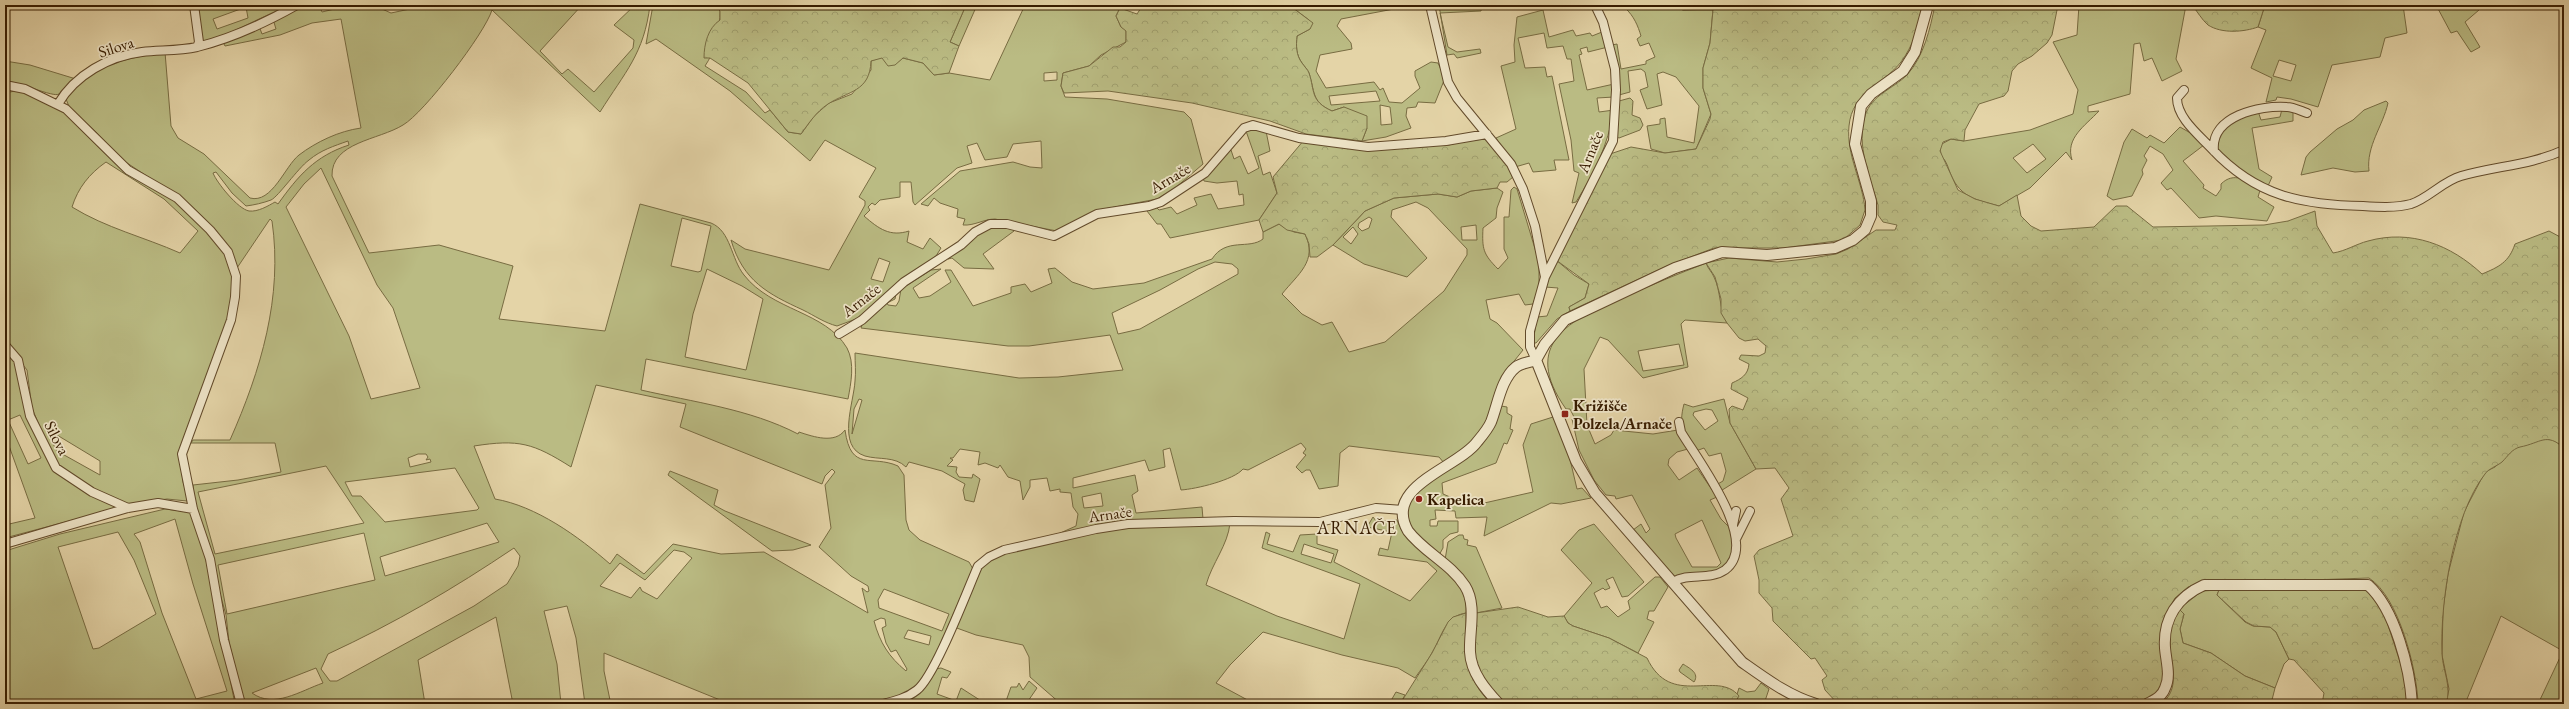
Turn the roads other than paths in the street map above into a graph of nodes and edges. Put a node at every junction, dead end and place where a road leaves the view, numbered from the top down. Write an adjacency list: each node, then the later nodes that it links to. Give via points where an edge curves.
1 (194, 5): 6 (street, via 199,42)
2 (297, 5): 6 (street, Silova, via 270,21 227,39)
3 (1430, 5): 11 (street, Arnače, via 1448,82 1457,98)
4 (1595, 5): 14 (street, Arnače, via 1603,22 1615,69 1613,141)
5 (1928, 5): 17 (street, via 1915,52 1903,71 1871,94 1861,106 1855,144 1871,201 1871,216 1865,230 1853,240 1835,248 1767,255 1722,252 1675,268 1564,320)
6 (197, 46): 9 (street, Silova, via 141,52 102,64 67,90)
7 (5, 85): 9 (street, via 25,89)
8 (2184, 90): 13 (street, via 2177,98 2177,105 2196,132)
9 (58, 104): 20 (street, via 82,123 128,170 177,198 210,230 228,252 236,276 231,320 182,454)
10 (2307, 113): 13 (street, via 2287,107 2246,112 2224,124 2218,131)
11 (1486, 134): 14 (street, Arnače, via 1511,164 1523,189 1535,226); 15 (street, Arnače, via 1446,141 1368,147 1299,138 1262,127 1244,128 1205,173 1161,202 1097,214 1054,236 1007,224 990,224 904,282 862,320)
12 (2564, 150): 13 (street, via 2537,161 2484,169 2458,177 2411,204 2390,207 2319,205 2291,199 2248,179 2231,168)
13 (2214, 151)
14 (1545, 277): 17 (street, Arnače, via 1530,331 1530,347)
15 (839, 334)
16 (5, 345): 19 (street, Silova, via 18,360 30,416 56,468 92,492)
17 (1536, 360): 21 (street, via 1516,366 1504,384 1490,423 1476,444 1426,478 1406,501); 27 (street, via 1576,461 1595,493)
18 (1678, 422): 24 (street, via 1681,432)
19 (128, 508): 20 (street, via 158,503); 26 (street)
20 (193, 509): 28 (street, via 210,559 224,640)
21 (1403, 510): 29 (street, Arnače, via 1376,508 1320,522 1128,524 1004,550 978,566 933,667 919,690 908,697); 30 (street, via 1403,522 1414,539 1465,586 1471,601 1470,653 1475,671 1486,690)
22 (1736, 511): 24 (street)
23 (1750, 511): 25 (street)
24 (1733, 525): 25 (street)
25 (1736, 539): 27 (street, via 1737,552 1732,562 1721,573 1706,577 1682,578)
26 (5, 544)
27 (1673, 582): 31 (street, via 1742,662 1771,683 1802,700)
28 (241, 704)
29 (883, 704)
30 (1499, 704)
31 (1816, 704)
32 (2147, 704): 33 (street, via 2160,697 2166,688 2168,666 2165,629 2169,615 2190,591 2204,585 2368,585 2377,593 2388,611 2410,678)
33 (2412, 704)

